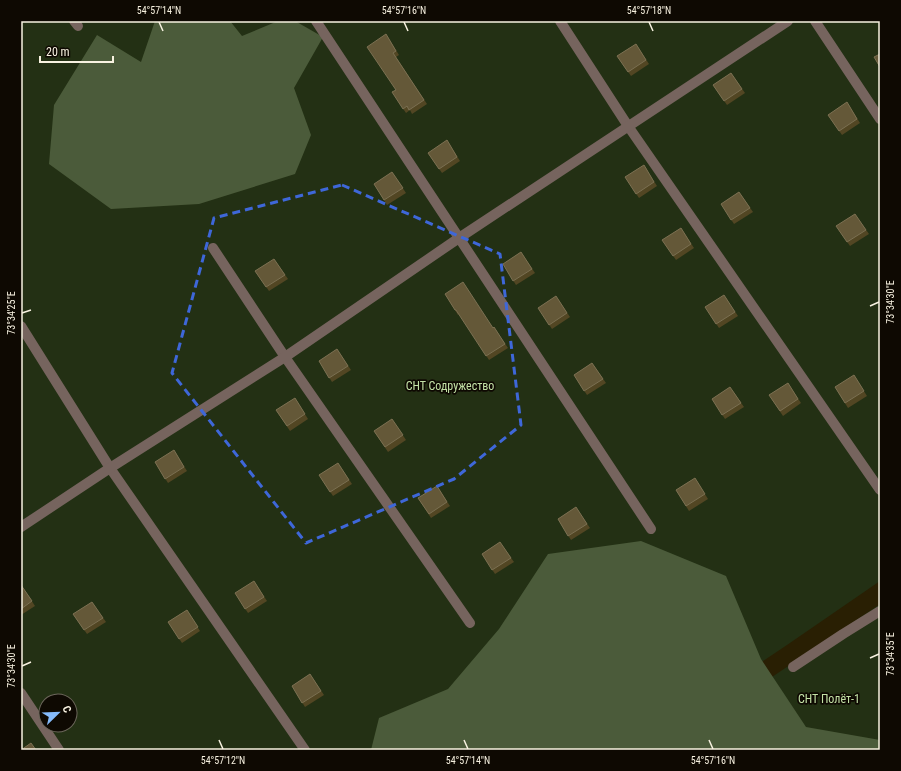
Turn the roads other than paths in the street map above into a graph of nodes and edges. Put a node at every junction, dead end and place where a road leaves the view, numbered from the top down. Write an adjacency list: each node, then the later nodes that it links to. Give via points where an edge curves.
1 (316, 21): 7 (street)
2 (560, 21): 6 (street)
3 (788, 21): 6 (street)
4 (815, 21): 5 (street)
5 (880, 119)
6 (628, 126): 7 (street); 12 (street)
7 (459, 238): 10 (street); 14 (street)
8 (213, 248): 10 (street)
9 (21, 326): 11 (street)
10 (285, 357): 11 (street); 16 (street)
11 (110, 468): 13 (street); 20 (street)
12 (880, 490)
13 (21, 527)
14 (651, 529)
15 (880, 611): 17 (street)
16 (470, 623)
17 (793, 667)
18 (21, 693): 19 (street)
19 (59, 750)
20 (305, 750)

